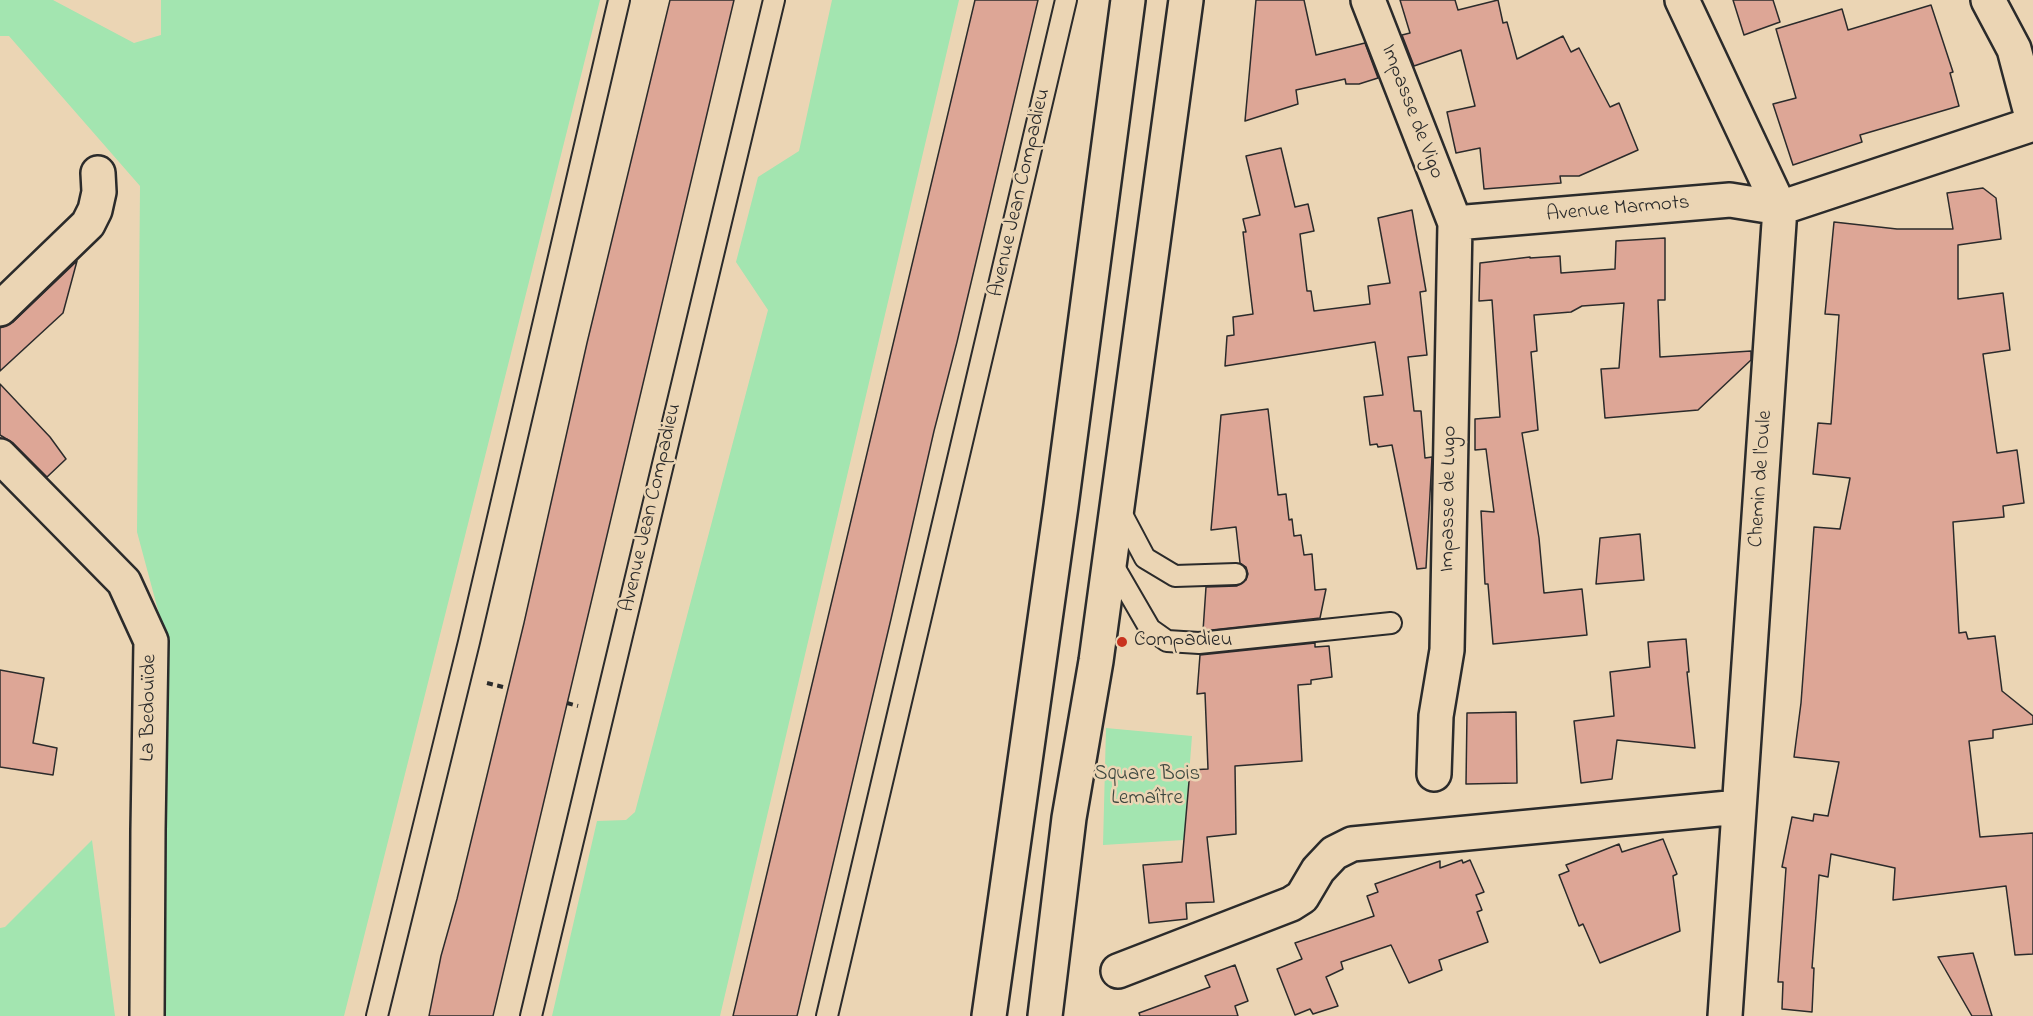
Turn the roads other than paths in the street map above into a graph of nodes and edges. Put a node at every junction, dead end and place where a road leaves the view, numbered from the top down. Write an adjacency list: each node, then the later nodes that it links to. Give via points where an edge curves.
1 (619, 0): 25 (lane)
2 (774, 0): 26 (lane, Avenue Jean Compadieu)
3 (1066, 0): 27 (lane, Avenue Jean Compadieu)
4 (1128, 0): 21 (street)
5 (1186, 0): 15 (street)
6 (1368, 0): 12 (street, Impasse de Vigo)
7 (1682, 0): 11 (street)
8 (1988, 0): 9 (street, via 2014,49)
9 (2032, 111): 11 (street)
10 (98, 173): 13 (street, via 99,192 88,224)
11 (1780, 208): 12 (street, Avenue Marmots, via 1730,200); 20 (street, Chemin de l'Oule)
12 (1455, 223): 19 (street, Impasse de Lugo, via 1447,650 1436,716)
13 (0, 309)
14 (0, 456): 24 (street, La Bedouïde, via 124,582 151,641)
15 (1117, 505): 16 (street); 17 (lane, via 1145,558 1175,576)
16 (1110, 560): 18 (lane, via 1150,629 1167,641 1199,643); 22 (street)
17 (1236, 574)
18 (1391, 623)
19 (1434, 774)
20 (1739, 807): 23 (street, via 1352,844 1334,853 1302,897 1291,904); 30 (street, Chemin de l'Oule)
21 (1016, 815): 22 (street); 28 (street)
22 (1069, 818): 29 (street)
23 (1118, 971)
24 (147, 1016)
25 (377, 1016)
26 (531, 1016)
27 (827, 1016)
28 (989, 1016)
29 (1045, 1016)
30 (1725, 1016)

